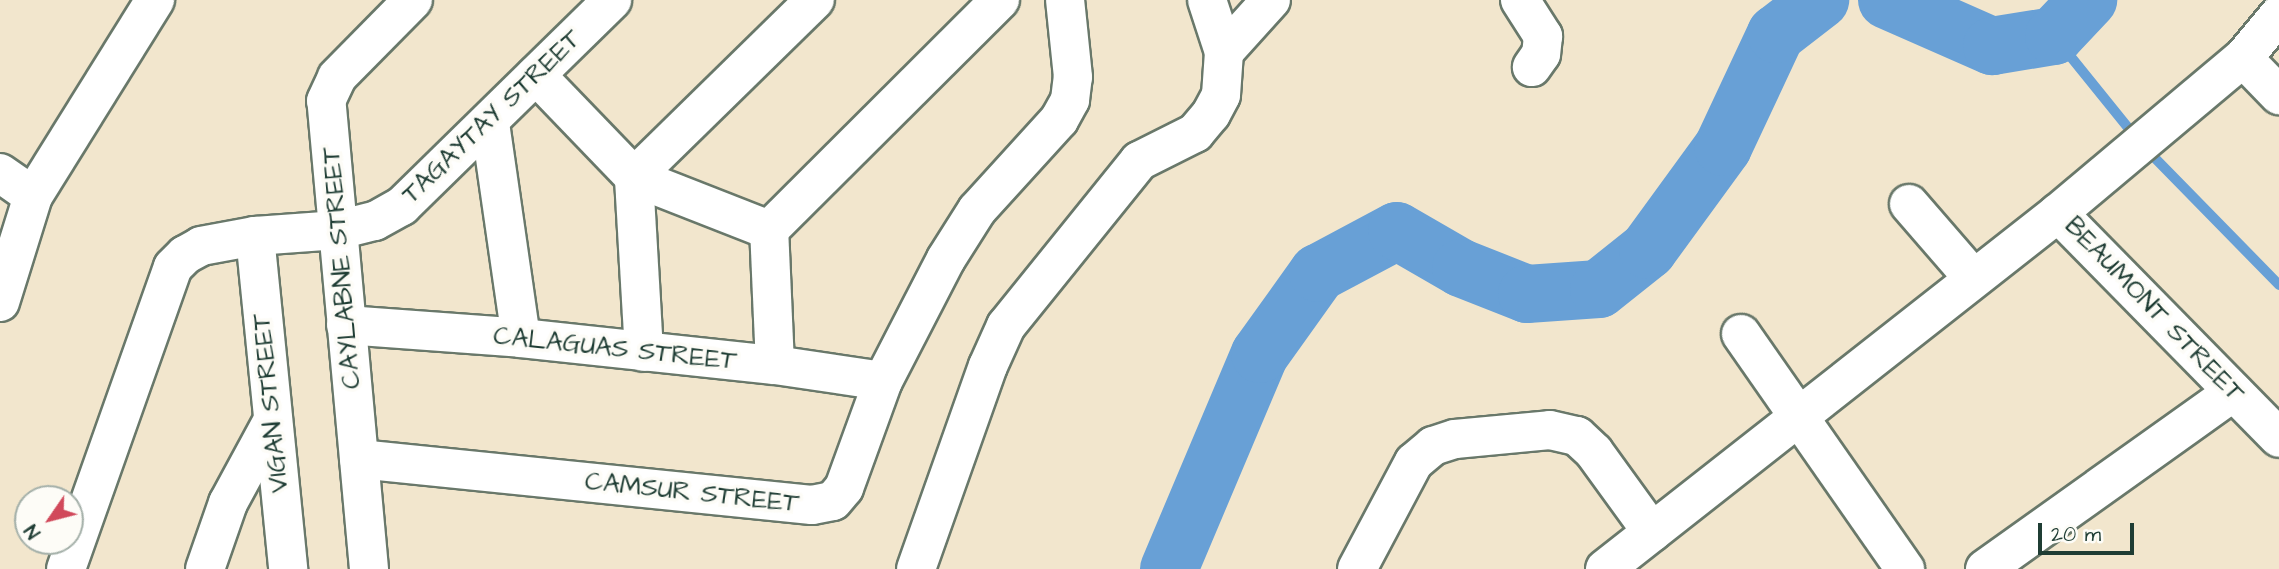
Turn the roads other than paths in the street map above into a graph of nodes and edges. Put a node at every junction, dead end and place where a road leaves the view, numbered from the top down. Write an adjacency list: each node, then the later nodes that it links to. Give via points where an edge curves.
1 (155, 0): 19 (street)
2 (413, 0): 23 (street, CAYLABNE STREET, via 337,76 326,100)
3 (612, 0): 14 (street, TAGAYTAY STREET)
4 (815, 0): 18 (street)
5 (999, 0): 22 (street)
6 (1065, 0): 32 (street, CAMSUR STREET, via 1073,78 1070,100 1059,120 977,210 946,259)
7 (1207, 0): 11 (street)
8 (1271, 0): 11 (street)
9 (1520, 0): 13 (street, via 1543,36 1541,54)
10 (2279, 15): 12 (street)
11 (1224, 52): 43 (street, via 1221,95 1211,114 1195,133 1139,161 1006,326)
12 (2243, 58): 15 (street); 21 (street)
13 (1532, 67)
14 (536, 75): 16 (street, TAGAYTAY STREET); 18 (street)
15 (2279, 95)
16 (490, 123): 23 (street, TAGAYTAY STREET, via 402,206 375,221); 29 (street)
17 (0, 173): 19 (street)
18 (634, 177): 22 (street); 30 (street)
19 (33, 196): 26 (street)
20 (1909, 204): 25 (street)
21 (2058, 213): 25 (street); 33 (street, BEAUMONT STREET)
22 (769, 230): 31 (street)
23 (331, 231): 24 (street, TAGAYTAY STREET); 27 (street, CAYLABNE STREET)
24 (262, 236): 35 (street, VIGAN STREET); 39 (street, TAGAYTAY STREET, via 201,246 173,267)
25 (1973, 278): 34 (street)
26 (0, 302)
27 (346, 325): 29 (street, CALAGUAS STREET); 37 (street, CAYLABNE STREET)
28 (1741, 334): 34 (street)
29 (521, 338): 30 (street, CALAGUAS STREET)
30 (644, 352): 31 (street, CALAGUAS STREET)
31 (775, 365): 32 (street, CALAGUAS STREET)
32 (883, 381): 37 (street, CAMSUR STREET, via 844,488 833,501 812,506)
33 (2233, 392): 36 (street, BEAUMONT STREET); 47 (street)
34 (1801, 417): 38 (street); 46 (street)
35 (272, 422): 40 (street, via 228,503); 41 (street, VIGAN STREET)
36 (2279, 438)
37 (359, 459): 42 (street, CAYLABNE STREET)
38 (1652, 532): 44 (street, via 1594,452 1577,436 1550,430 1455,439 1433,446 1414,462); 45 (street)
39 (66, 569)
40 (205, 569)
41 (288, 569)
42 (369, 569)
43 (916, 569)
44 (1357, 569)
45 (1605, 569)
46 (1905, 569)
47 (1984, 569)

